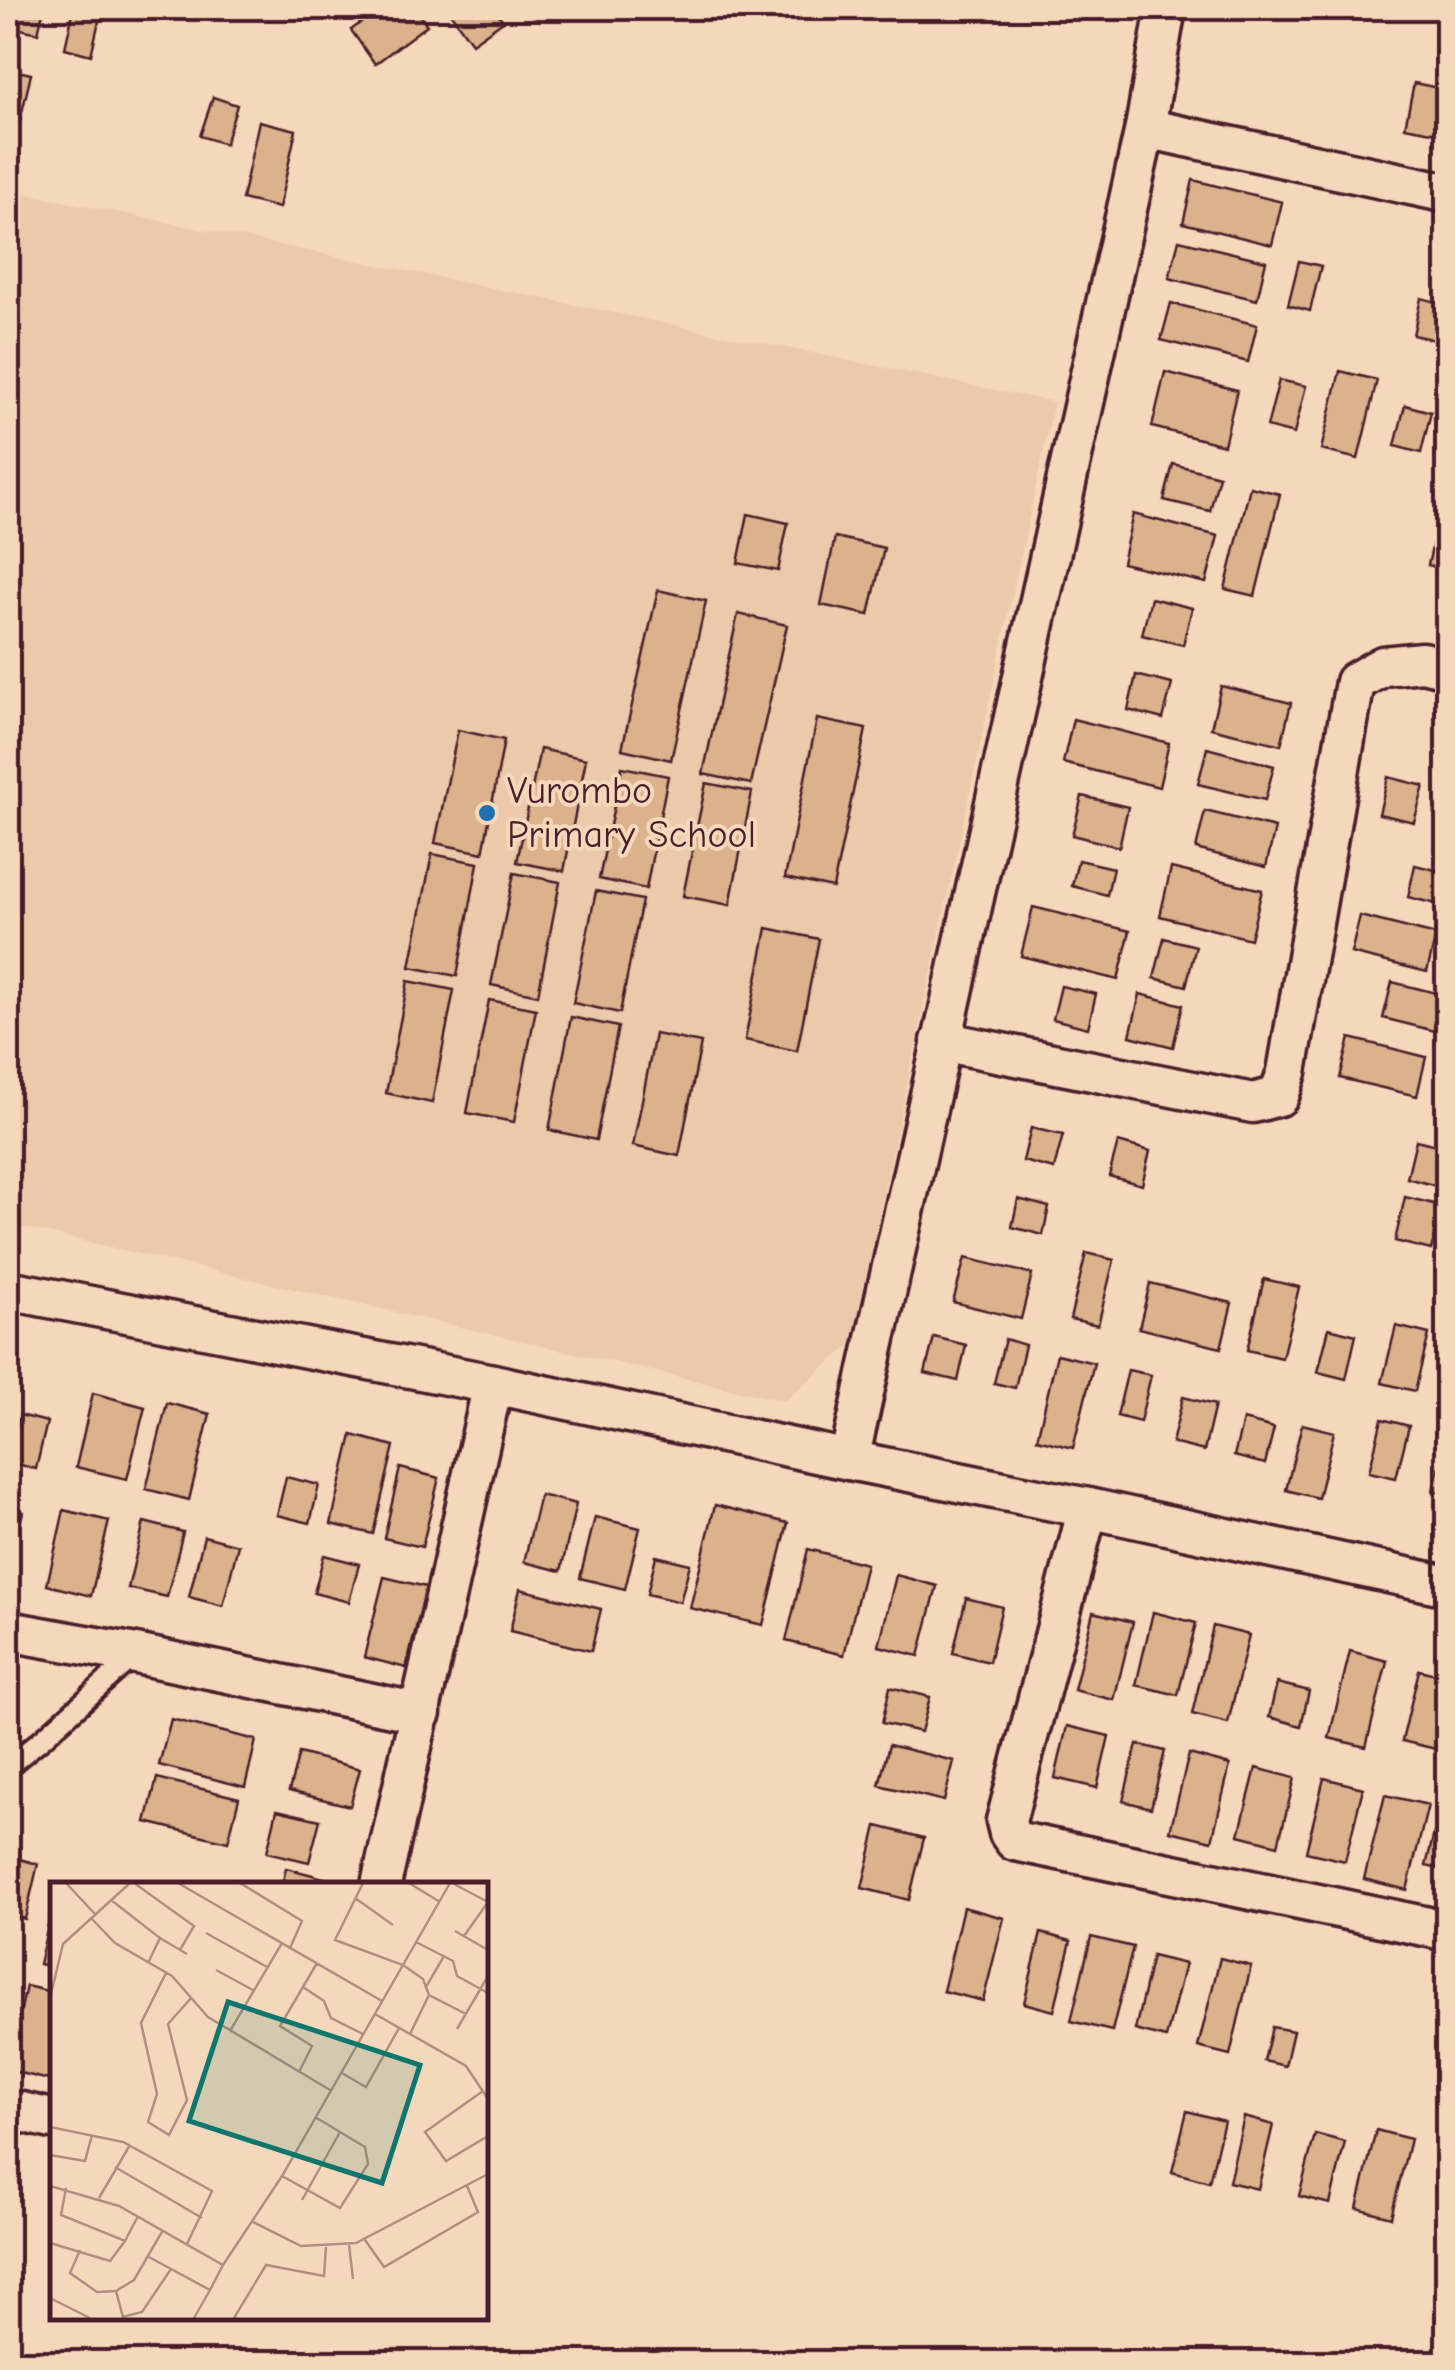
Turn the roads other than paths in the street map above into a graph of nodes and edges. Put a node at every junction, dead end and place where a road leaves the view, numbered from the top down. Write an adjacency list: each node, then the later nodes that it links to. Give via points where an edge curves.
1 (1166, 8): 2 (street)
2 (1145, 128): 3 (street); 5 (street)
3 (1448, 193)
4 (1448, 668): 5 (street, via 1422,662 1383,666 1355,682 1279,1096 1253,1103)
5 (941, 1041): 8 (street)
6 (8, 1290): 7 (street)
7 (493, 1384): 8 (street); 13 (street)
8 (849, 1460): 9 (street)
9 (1088, 1508): 10 (street); 16 (street, via 1006,1821 1009,1833 1016,1841)
10 (1448, 1586)
11 (8, 1632): 12 (street)
12 (136, 1654): 13 (street); 14 (lane)
13 (421, 1713): 15 (street)
14 (8, 1764)
15 (383, 1882)
16 (1448, 1931)
17 (8, 2109): 18 (street)
18 (50, 2119)

